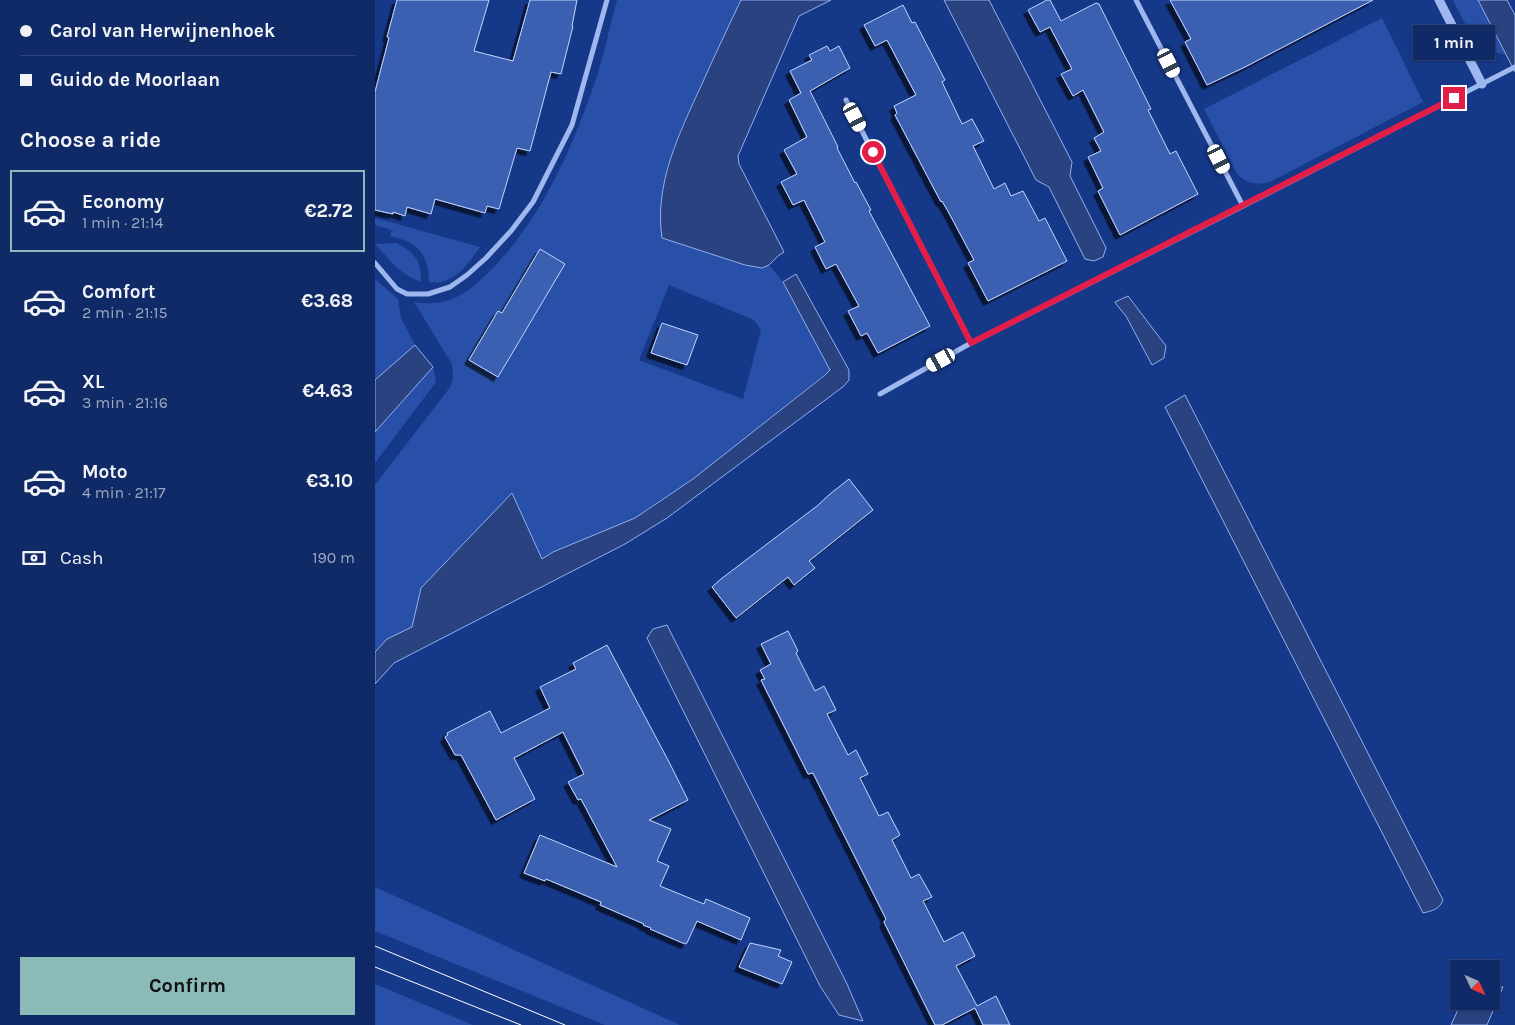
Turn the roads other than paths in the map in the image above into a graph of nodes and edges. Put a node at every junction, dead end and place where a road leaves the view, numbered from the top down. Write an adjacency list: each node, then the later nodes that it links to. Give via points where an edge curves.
1 (607, 0): 8 (street, via 572,125 533,202 511,231 467,275 450,287 428,294 402,292)
2 (1136, 0): 7 (street)
3 (1439, 0): 5 (street)
4 (1515, 67): 5 (street)
5 (1481, 84): 7 (street)
6 (846, 100): 9 (street)
7 (1243, 206): 9 (street)
8 (375, 263)
9 (971, 343): 10 (street)
10 (880, 394)

